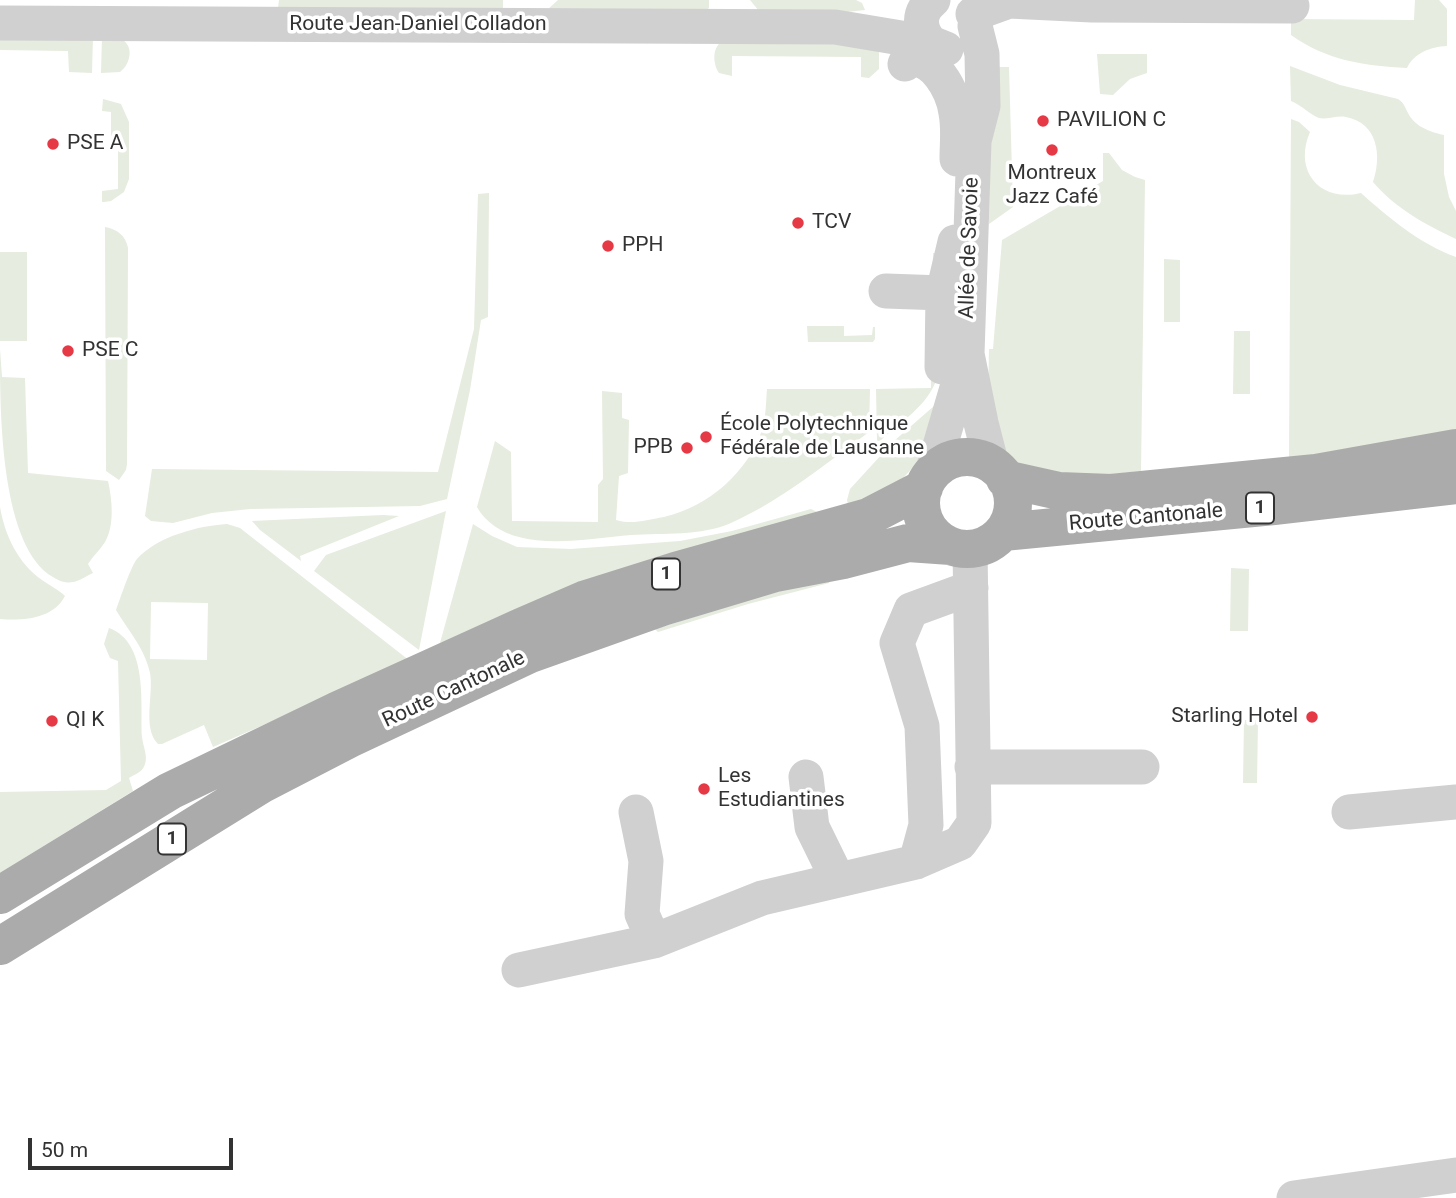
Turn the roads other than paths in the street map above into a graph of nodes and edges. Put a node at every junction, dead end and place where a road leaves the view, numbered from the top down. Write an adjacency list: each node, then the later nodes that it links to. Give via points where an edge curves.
1 (1292, 6): 2 (street, Route Jean-Daniel Colladon, via 1009,1)
2 (959, 7): 4 (street, Route Jean-Daniel Colladon, via 891,14); 5 (street, Allée de Savoie, via 925,7 921,20); 5 (street, via 969,39 950,49); 6 (street, Allée de Savoie, via 982,54 983,106)
3 (0, 23): 4 (street, Route Jean-Daniel Colladon)
4 (835, 27): 5 (street, Route Jean-Daniel Colladon)
5 (924, 51): 6 (street, Allée de Savoie, via 961,91); 8 (street, Route Jean-Daniel Colladon, via 907,60 929,64 935,70 956,110 956,239)
6 (974, 141): 9 (street, Allée de Savoie)
7 (886, 291): 8 (street)
8 (943, 293): 9 (street)
9 (955, 361): 11 (street, Allée de Savoie); 12 (street, Allée de Savoie)
10 (1448, 468): 11 (main road, Route Cantonale / 1, via 1316,473 1111,493 1059,491); 13 (main road, Route Cantonale / 1)
11 (999, 472): 12 (main road, via 984,461 966,457 947,462); 13 (main road, via 1012,511)
12 (928, 480): 13 (main road, via 921,508 928,527 942,541); 15 (main road, Route Cantonale / 1, via 868,517 586,599)
13 (974, 542): 14 (street); 15 (main road, Route Cantonale / 1, via 908,543 775,573)
14 (971, 588): 16 (street); 17 (street, via 911,610 897,643)
15 (526, 641): 18 (main road, Route Cantonale / 1)
16 (972, 685): 17 (street); 19 (street)
17 (913, 694): 25 (street, via 922,726 926,825)
18 (342, 725): 27 (main road, Route Cantonale / 1, via 170,791); 29 (main road, Route Cantonale / 1, via 251,790)
19 (972, 767): 20 (street); 25 (street, via 974,823 960,843)
20 (1142, 767)
21 (806, 777): 26 (street, via 812,827)
22 (1456, 802): 24 (street)
23 (636, 812): 28 (street, via 646,861 642,914)
24 (1349, 812)
25 (915, 862): 26 (street)
26 (838, 880): 28 (street, via 762,898)
27 (0, 895)
28 (654, 941): 30 (street)
29 (0, 946)
30 (519, 970)
31 (1456, 1175): 32 (street)
32 (1294, 1198)

